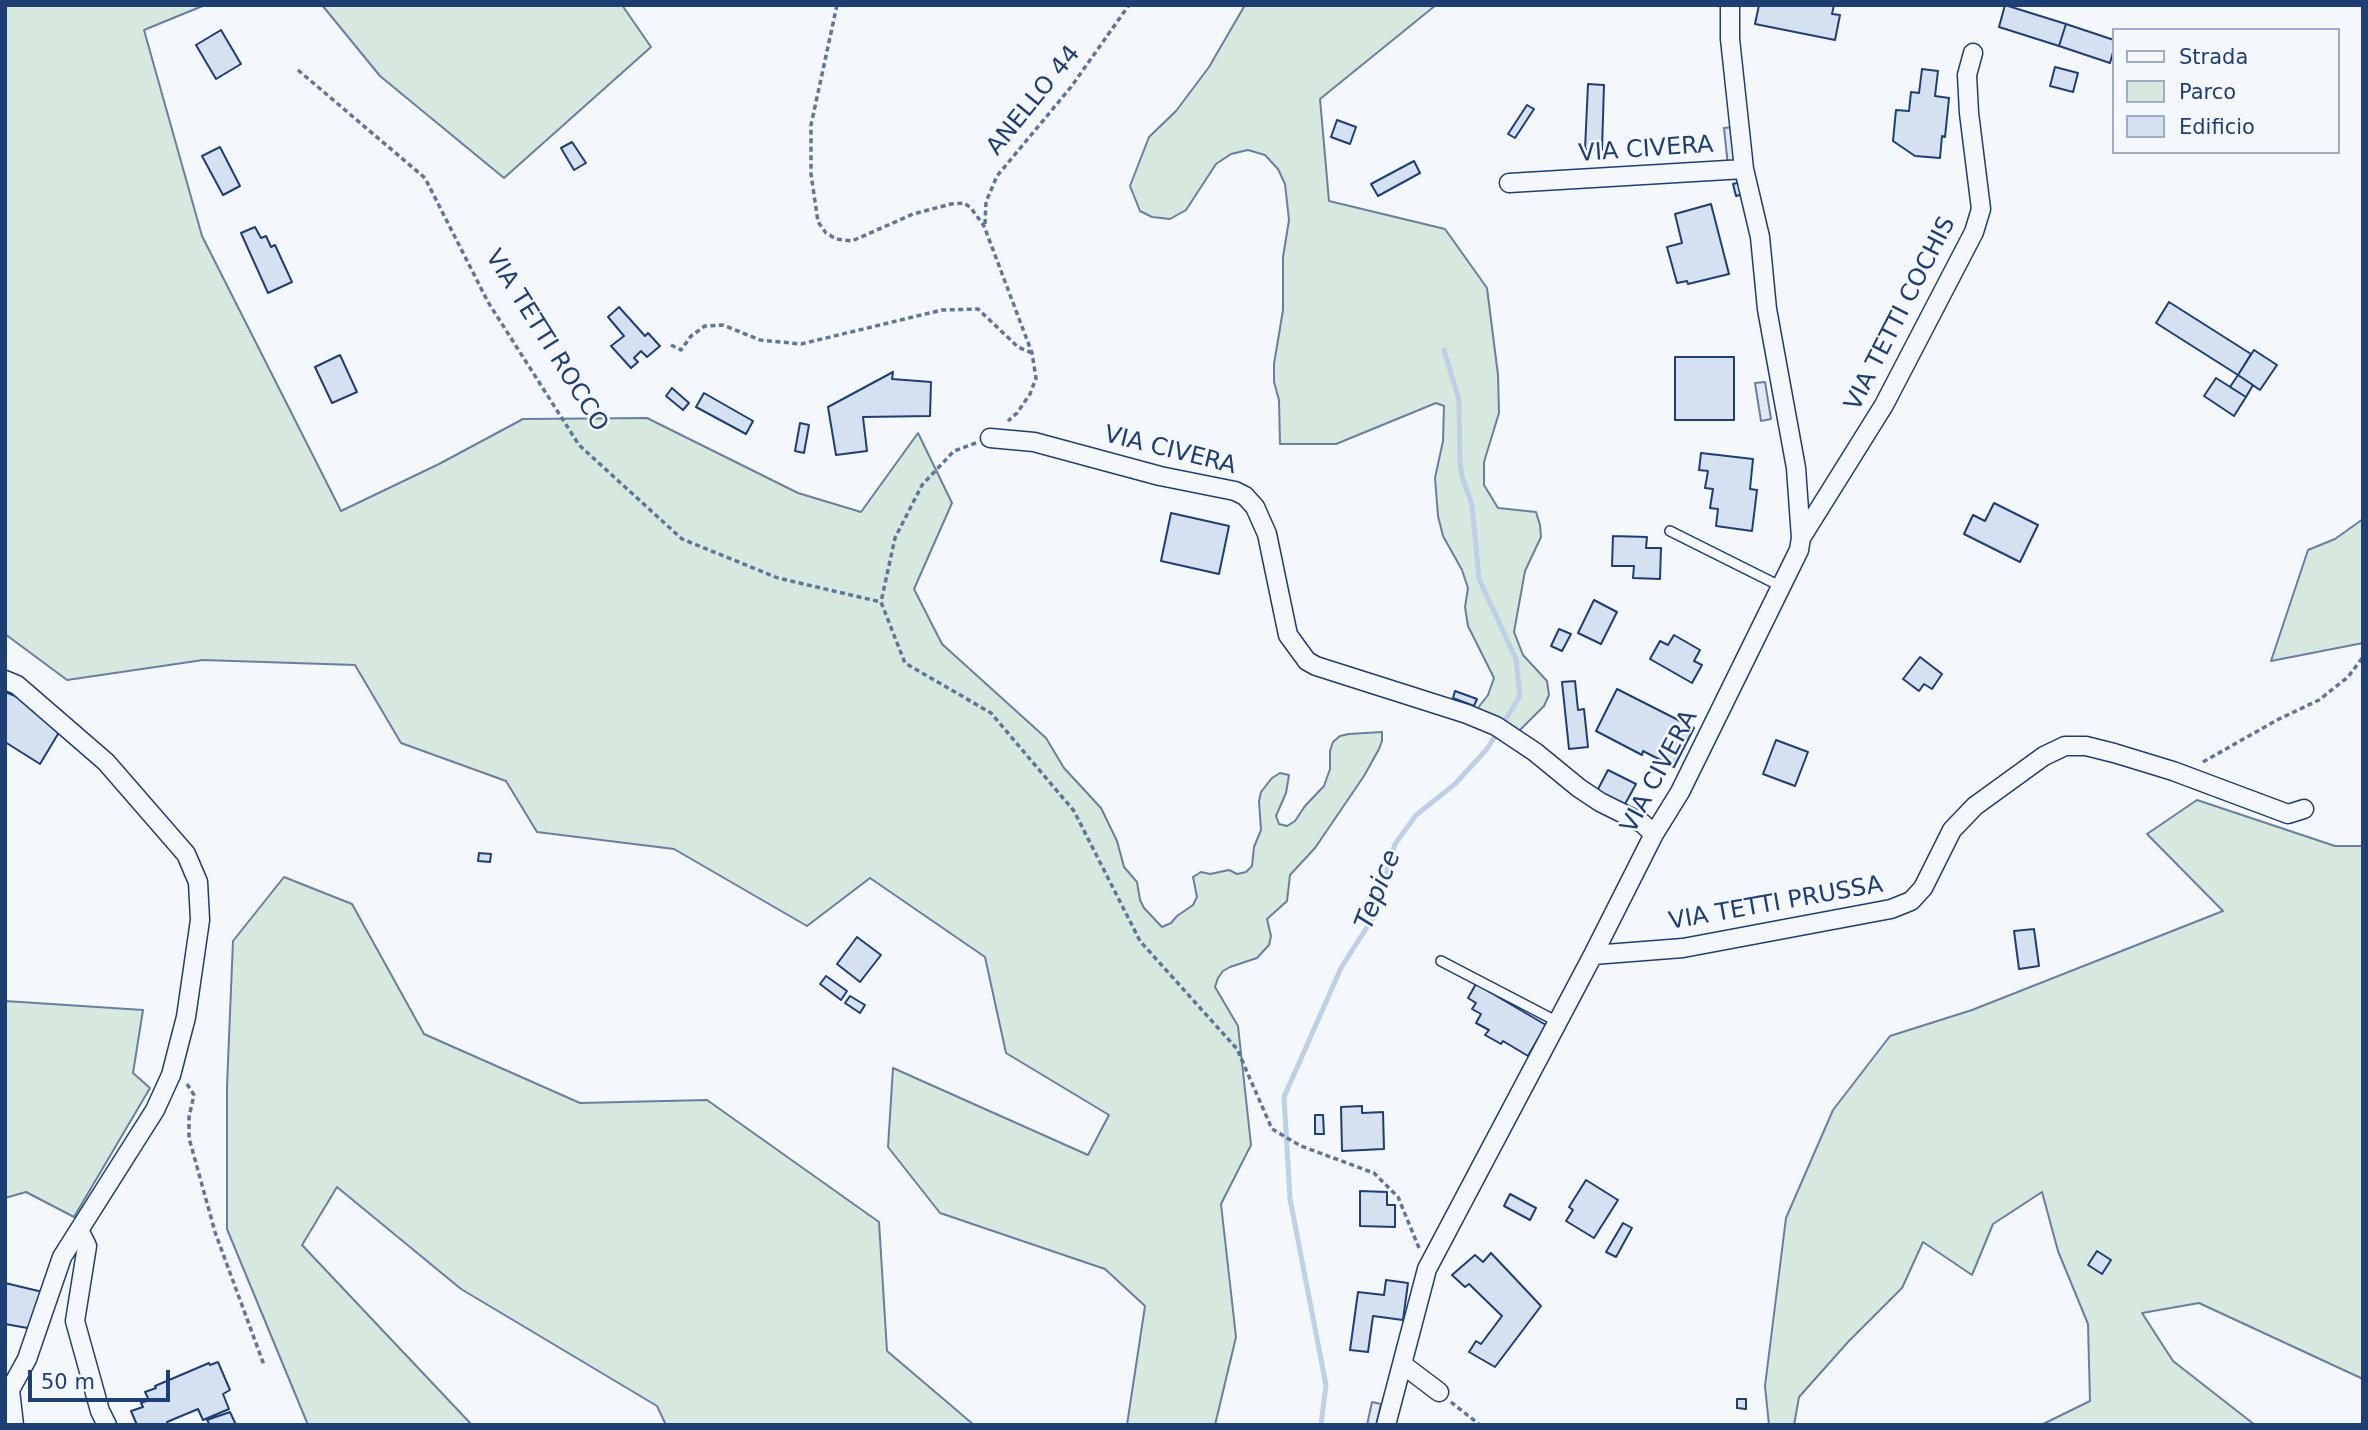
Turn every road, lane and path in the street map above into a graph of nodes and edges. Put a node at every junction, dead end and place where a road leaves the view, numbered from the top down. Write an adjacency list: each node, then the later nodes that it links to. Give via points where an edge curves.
1 (837, 5): 8 (path, via 811,125 811,174 818,222 825,233 852,241 913,215 964,203)
2 (1129, 5): 8 (path, ANELLO 44, via 1071,87 997,176 986,202)
3 (1730, 5): 6 (street, VIA CIVERA)
4 (1973, 53): 13 (street, VIA TETTI COCHIS, via 1969,100 1981,209 1974,232 1884,405)
5 (298, 70): 15 (path, VIA TETTI ROCCO, via 425,178 488,302 589,455 682,539 778,578)
6 (1744, 169): 7 (street, VIA CIVERA); 13 (street, VIA CIVERA, via 1760,237 1767,309 1796,468)
7 (1509, 184)
8 (985, 226): 10 (path)
9 (671, 345): 10 (path, via 681,350 705,326 723,325 760,340 802,344 942,310 978,309 1018,347)
10 (1032, 354): 11 (path, via 1036,378 1030,394)
11 (990, 438): 15 (path, via 954,451 922,485 895,538); 20 (street, VIA CIVERA, via 1034,442 1245,496 1267,534 1289,635 1307,661 1500,729 1579,788)
12 (1670, 531): 14 (lane)
13 (1801, 538): 14 (street, VIA CIVERA)
14 (1782, 587): 20 (street, VIA CIVERA, via 1680,792)
15 (881, 602): 26 (path, via 905,663 991,713 1074,811 1140,941 1237,1049 1272,1129 1301,1146 1374,1173 1398,1198)
16 (2363, 657): 18 (path, via 2348,677 2319,700)
17 (5, 680): 24 (street, via 17,685 106,762 186,854 198,882 200,920 186,1017)
18 (2203, 762)
19 (2304, 809): 21 (street, VIA TETTI PRUSSA, via 2288,814 2114,753 2065,746 1975,806 1952,830 1923,888 1911,901 1891,909 1683,948)
20 (1654, 834): 21 (street, VIA CIVERA)
21 (1593, 955): 23 (street, VIA CIVERA)
22 (1441, 961): 23 (lane)
23 (1558, 1022): 26 (street, VIA CIVERA)
24 (171, 1074): 25 (street, via 155,1110); 28 (path, via 186,1081 194,1095 189,1138 215,1232)
25 (79, 1230): 30 (street, via 62,1257 27,1359 10,1390); 31 (street, via 87,1246 75,1321)
26 (1427, 1269): 27 (street, VIA CIVERA)
27 (1402, 1364): 29 (street); 32 (street, VIA CIVERA)
28 (264, 1365)
29 (1439, 1392): 33 (path)
30 (14, 1425)
31 (107, 1425)
32 (1386, 1425)
33 (1480, 1425)

